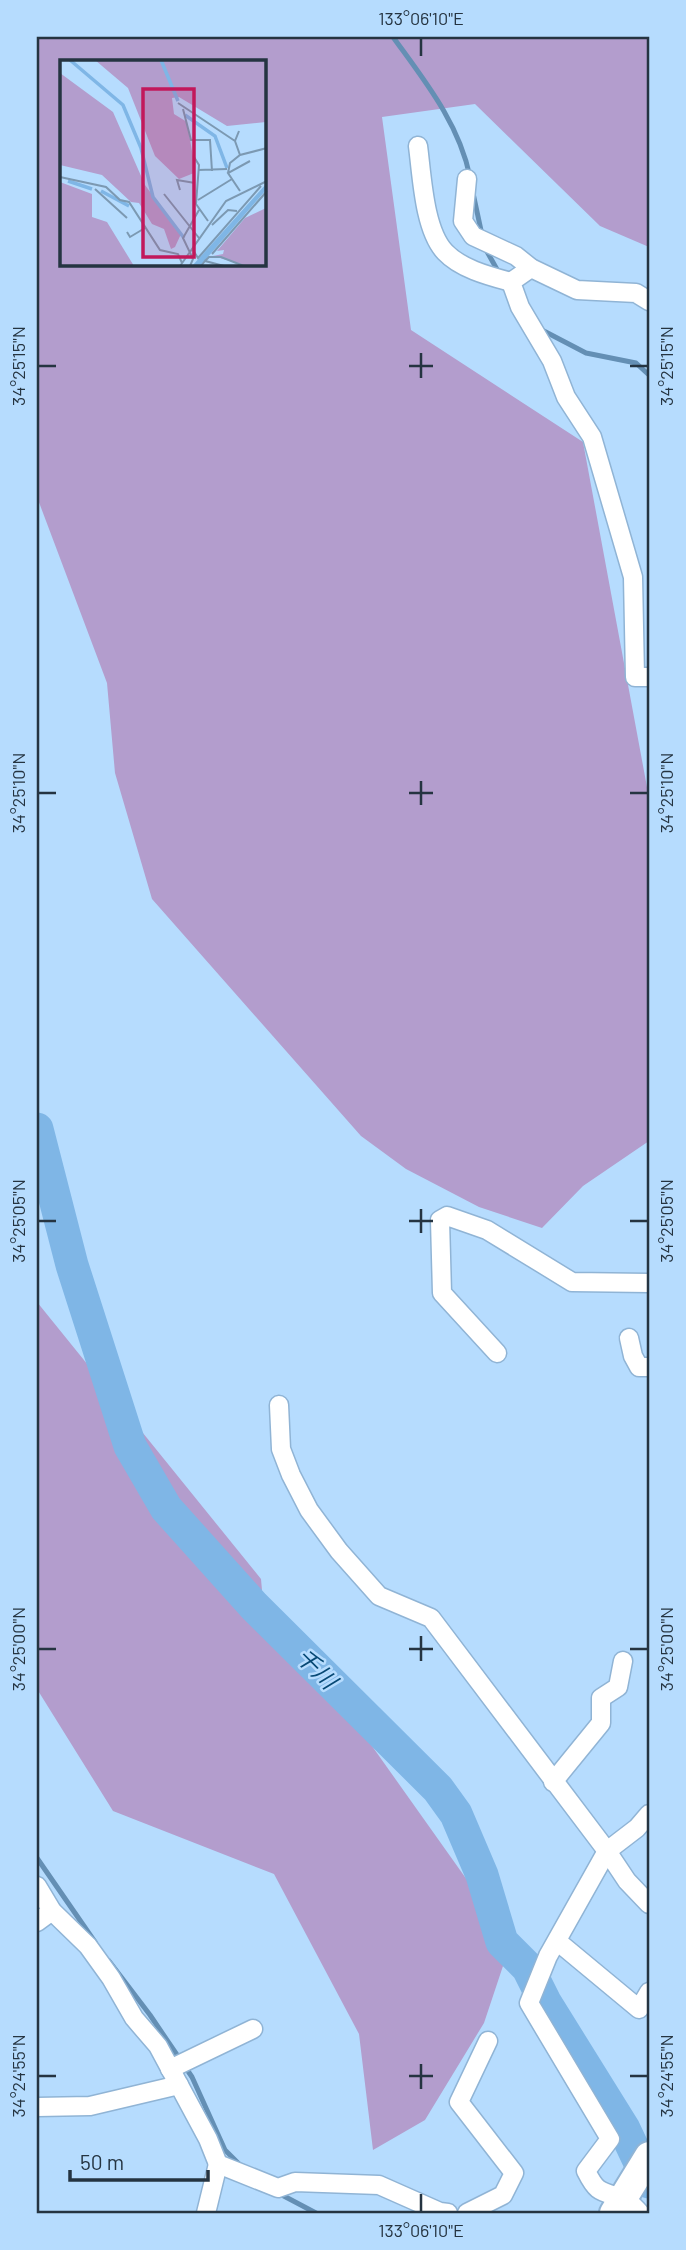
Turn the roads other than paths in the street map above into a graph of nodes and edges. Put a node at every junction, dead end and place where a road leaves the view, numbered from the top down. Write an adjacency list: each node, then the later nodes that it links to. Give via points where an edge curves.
1 (418, 146): 4 (street, via 427,209 446,254 479,273)
2 (467, 179): 3 (street, via 463,220 473,236)
3 (531, 268): 4 (street); 5 (street, via 577,290 636,293)
4 (511, 282): 6 (street, via 566,397 592,437 633,577 635,677)
5 (649, 300)
6 (649, 677)
7 (649, 1283): 9 (street, via 572,1282 487,1230 447,1216 440,1220 442,1293)
8 (629, 1338): 10 (street, via 639,1367)
9 (497, 1353)
10 (649, 1367)
11 (279, 1405): 13 (street, via 282,1449 309,1510 379,1596 431,1618)
12 (623, 1661): 13 (street, via 618,1687 601,1698 601,1723)
13 (553, 1782): 15 (street)
14 (649, 1814): 15 (street)
15 (607, 1852): 17 (street); 20 (street)
16 (37, 1886): 18 (street)
17 (649, 1904)
18 (52, 1912): 19 (street); 24 (street, via 88,1946)
19 (37, 1922)
20 (557, 1941): 21 (street, via 639,2009); 29 (street, via 529,2003 610,2139 586,2171 596,2190)
21 (649, 1992)
22 (253, 2029): 24 (street)
23 (488, 2041): 32 (street, via 459,2102 514,2173 503,2195)
24 (170, 2069): 25 (street)
25 (179, 2085): 26 (street, via 90,2106); 28 (street)
26 (37, 2107)
27 (649, 2156): 29 (main road)
28 (218, 2164): 30 (street); 31 (street, via 278,2188 295,2182 379,2185)
29 (628, 2202)
30 (206, 2213)
31 (448, 2213)
32 (467, 2213)

